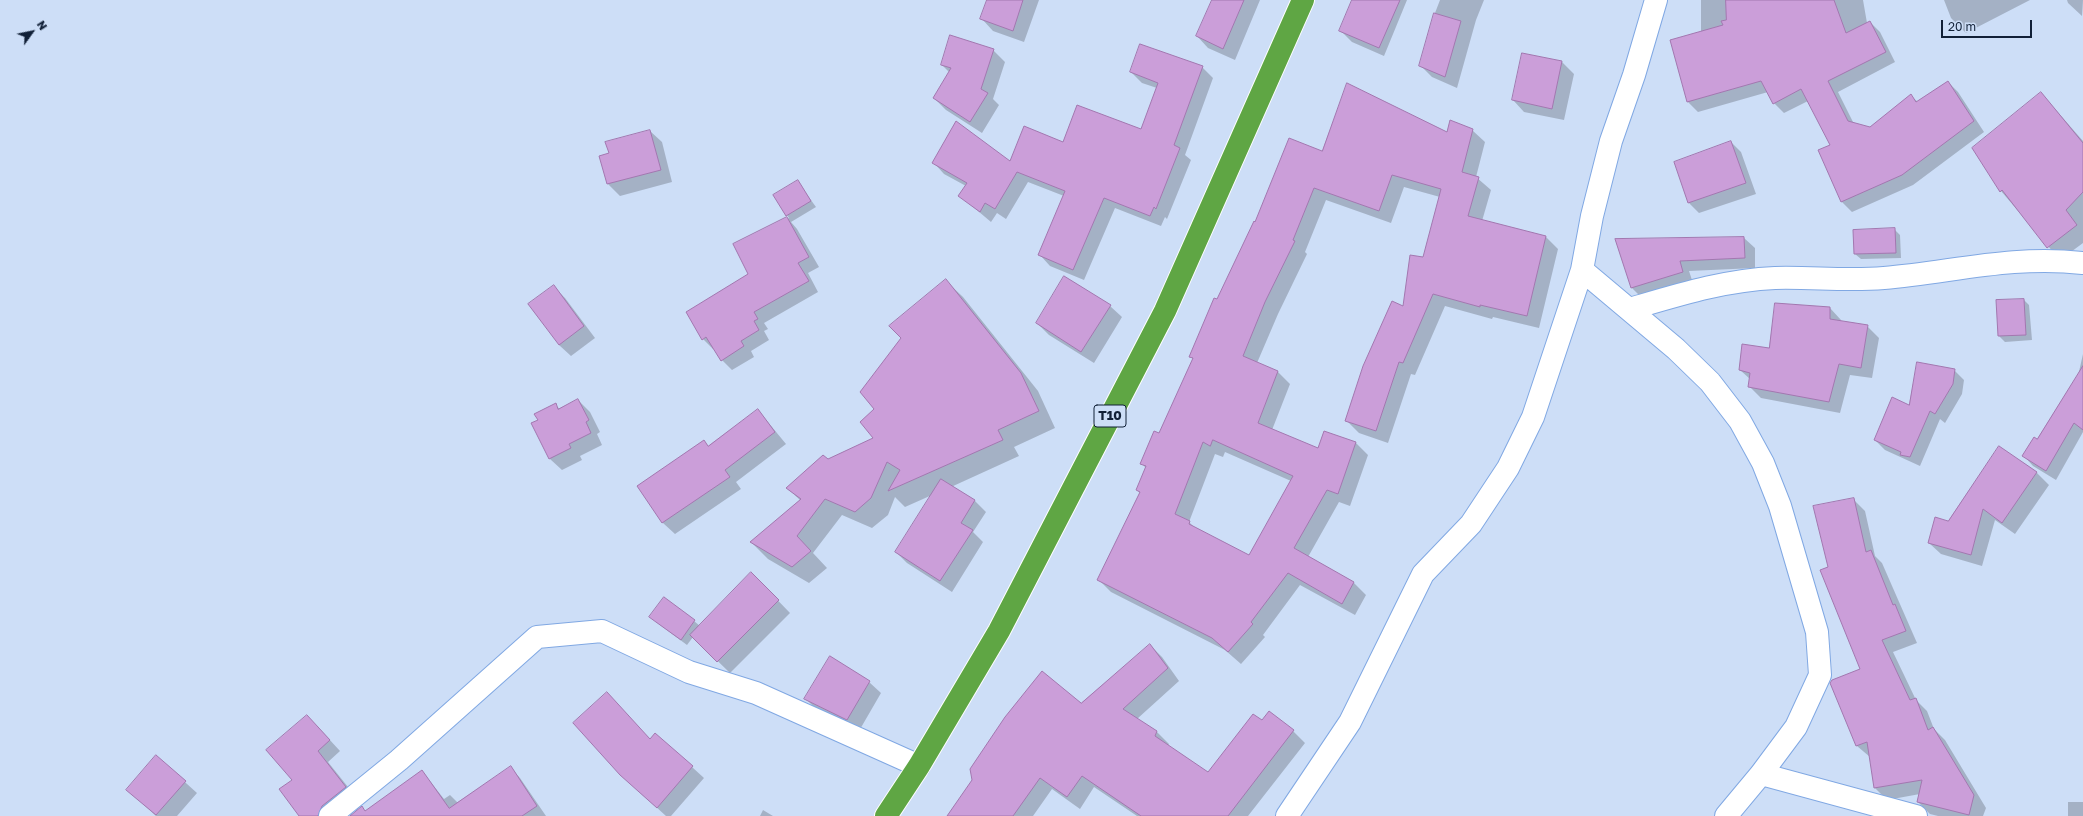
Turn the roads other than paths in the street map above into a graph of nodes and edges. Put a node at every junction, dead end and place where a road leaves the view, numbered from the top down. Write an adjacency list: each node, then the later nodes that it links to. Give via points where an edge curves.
1 (1303, 0): 6 (highway, T10, via 1165,311 999,631)
2 (1656, 0): 4 (street, via 1611,141 1592,216)
3 (2083, 263): 5 (street, via 2052,259 2005,262 1884,278 1774,278 1732,282)
4 (1582, 270): 5 (street); 10 (street, via 1533,417 1508,468 1471,524 1423,574 1350,722)
5 (1630, 309): 7 (street, via 1710,382 1740,421 1763,463 1780,506 1817,632 1820,675 1796,727)
6 (919, 766): 8 (street, via 756,693 689,672 602,631 536,637 399,760); 9 (highway, T10)
7 (1761, 774): 11 (street); 12 (street)
8 (330, 816)
9 (886, 816)
10 (1287, 816)
11 (1726, 816)
12 (1916, 816)

